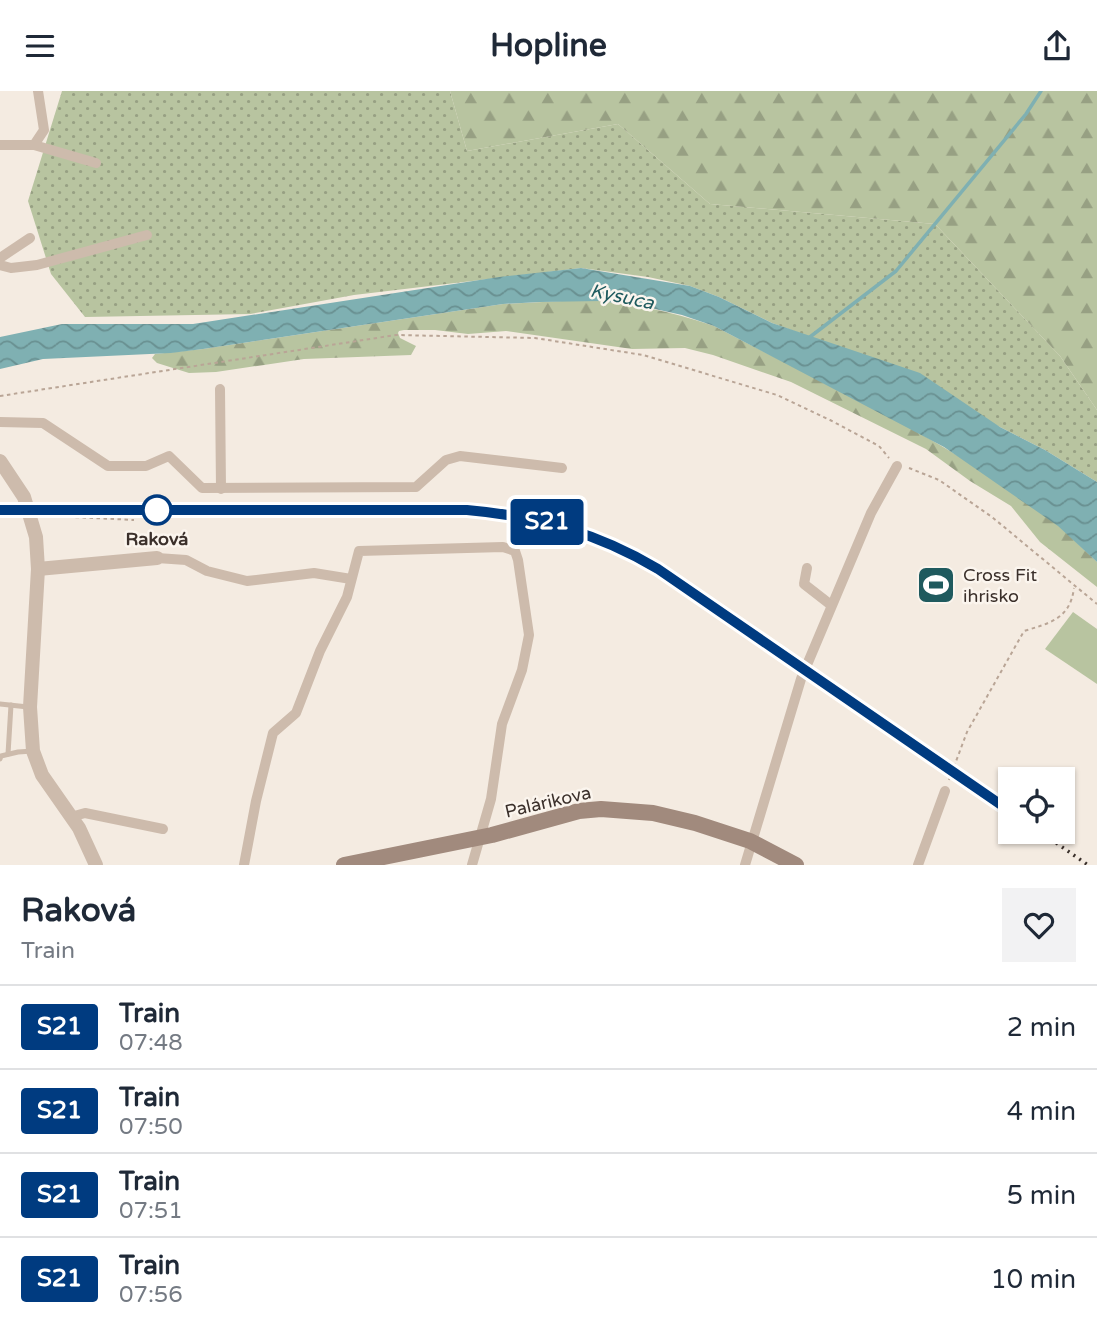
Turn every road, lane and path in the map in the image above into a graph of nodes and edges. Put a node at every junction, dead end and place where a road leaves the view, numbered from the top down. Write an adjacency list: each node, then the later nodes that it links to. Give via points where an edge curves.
1 (38, 91): 3 (street, via 44,130)
2 (0, 145): 3 (street)
3 (34, 145): 4 (street)
4 (96, 163)
5 (147, 235): 8 (street, via 37,265)
6 (30, 238): 7 (street)
7 (0, 258)
8 (0, 265)
9 (220, 390): 17 (street)
10 (0, 396): 13 (path, via 396,335 535,338 643,355 777,395 879,446)
11 (0, 422): 17 (street, via 43,423 108,466 146,466 169,456 202,488)
12 (0, 461): 16 (street)
13 (897, 466): 24 (path, via 939,480 992,517); 26 (street)
14 (562, 468): 17 (street, via 460,456 446,460 416,487)
15 (0, 481): 16 (street)
16 (16, 484): 18 (street)
17 (221, 489)
18 (30, 513): 19 (path); 22 (street)
19 (134, 520)
20 (157, 558): 22 (street); 23 (street, via 186,560 206,571 247,580 314,573)
21 (807, 568): 26 (street, via 804,584)
22 (38, 569): 29 (street)
23 (351, 579): 36 (street, via 359,551 487,546 514,551 528,635 522,670 502,724 491,799); 39 (street, via 296,713 273,733)
24 (1074, 587): 25 (path); 33 (path, via 1072,601 1056,621 1024,631 967,732)
25 (1097, 604)
26 (831, 605): 37 (street, via 801,679)
27 (0, 704): 28 (lane)
28 (11, 705): 29 (lane); 31 (lane)
29 (30, 707): 30 (street)
30 (33, 751): 31 (lane); 34 (street, via 42,775)
31 (8, 754): 32 (lane)
32 (0, 755)
33 (945, 791): 44 (street)
34 (72, 817): 35 (street, via 85,813); 38 (street)
35 (163, 829)
36 (478, 837): 37 (main road, Palárikova, via 601,809 653,813); 40 (main road, Palárikova); 41 (street)
37 (750, 841): 42 (street); 43 (main road, Palárikova)
38 (96, 865)
39 (244, 865)
40 (344, 865)
41 (472, 865)
42 (745, 865)
43 (796, 865)
44 (918, 865)

